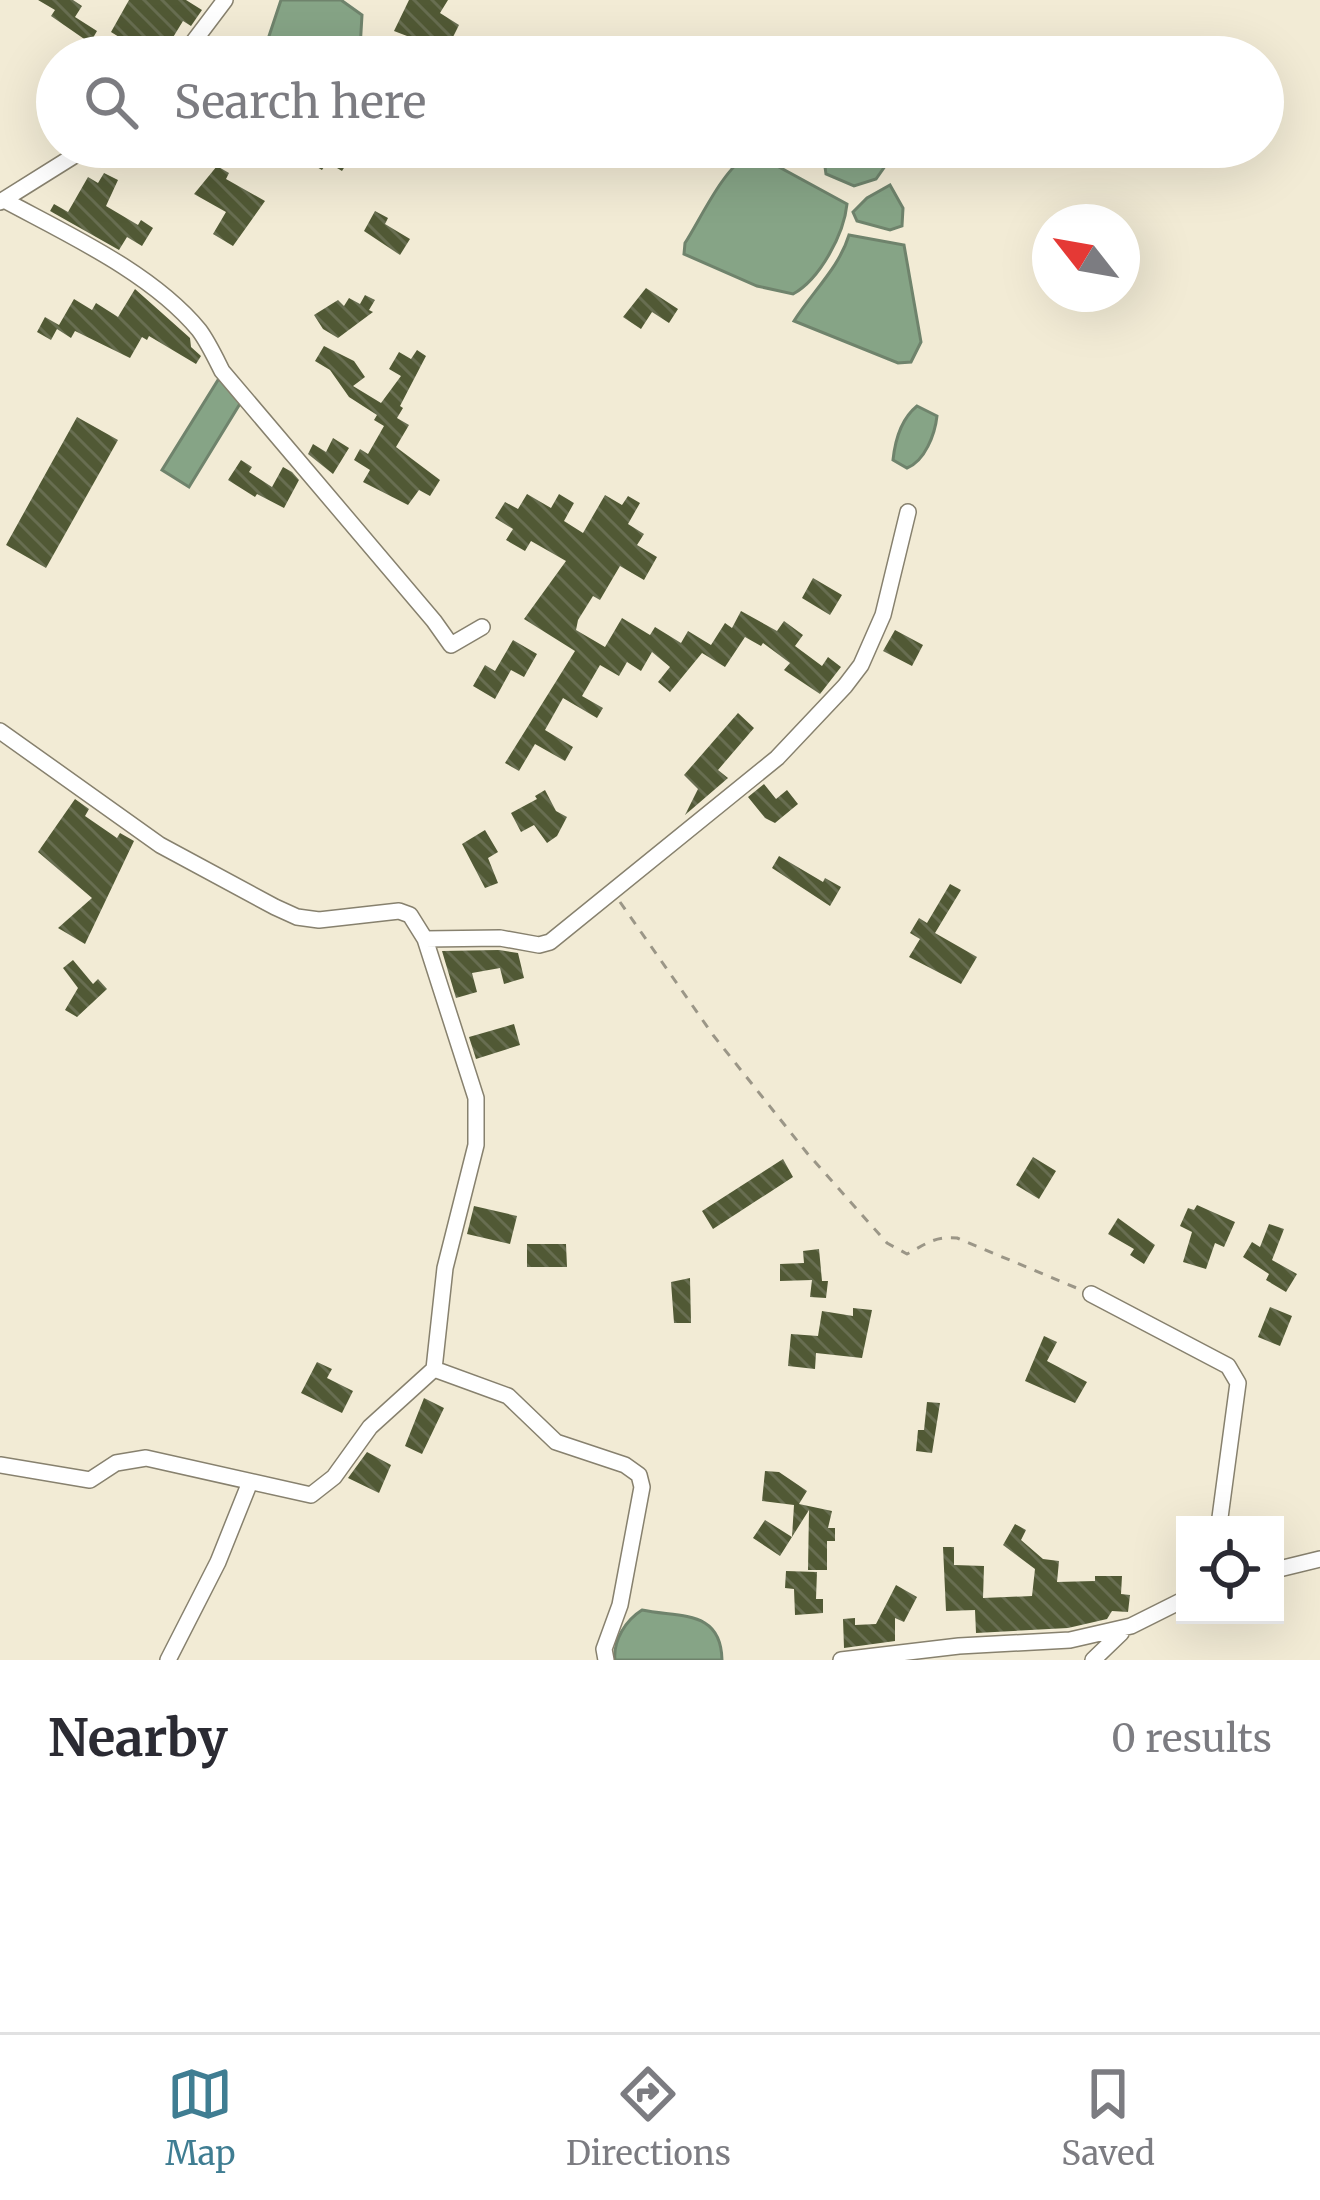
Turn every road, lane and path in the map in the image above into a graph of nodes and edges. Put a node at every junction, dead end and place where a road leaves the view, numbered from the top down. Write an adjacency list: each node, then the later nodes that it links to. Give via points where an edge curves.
1 (225, 0): 2 (street)
2 (198, 36)
3 (55, 168): 4 (street)
4 (2, 201): 6 (street, via 126,269 181,312 451,646)
5 (908, 512): 8 (street, via 884,615 845,686 777,758)
6 (482, 627)
7 (0, 731): 9 (street, via 160,845 275,907 319,920 399,911)
8 (612, 892): 9 (street, via 539,946); 10 (path, via 712,1036 887,1244 907,1254 941,1236 957,1238)
9 (425, 939): 11 (street, via 476,1098 476,1145 445,1268)
10 (1091, 1294): 14 (street, via 1235,1374)
11 (434, 1370): 13 (street, via 311,1495); 20 (street, via 508,1396 556,1442 639,1475)
12 (0, 1465): 13 (street, via 90,1480 116,1463 146,1458)
13 (250, 1482): 19 (street)
14 (1220, 1516)
15 (1320, 1558): 16 (street)
16 (1284, 1568)
17 (1176, 1604): 18 (street)
18 (1131, 1626): 21 (street, via 1070,1640); 22 (street)
19 (169, 1660)
20 (606, 1660)
21 (841, 1660)
22 (1093, 1660)

